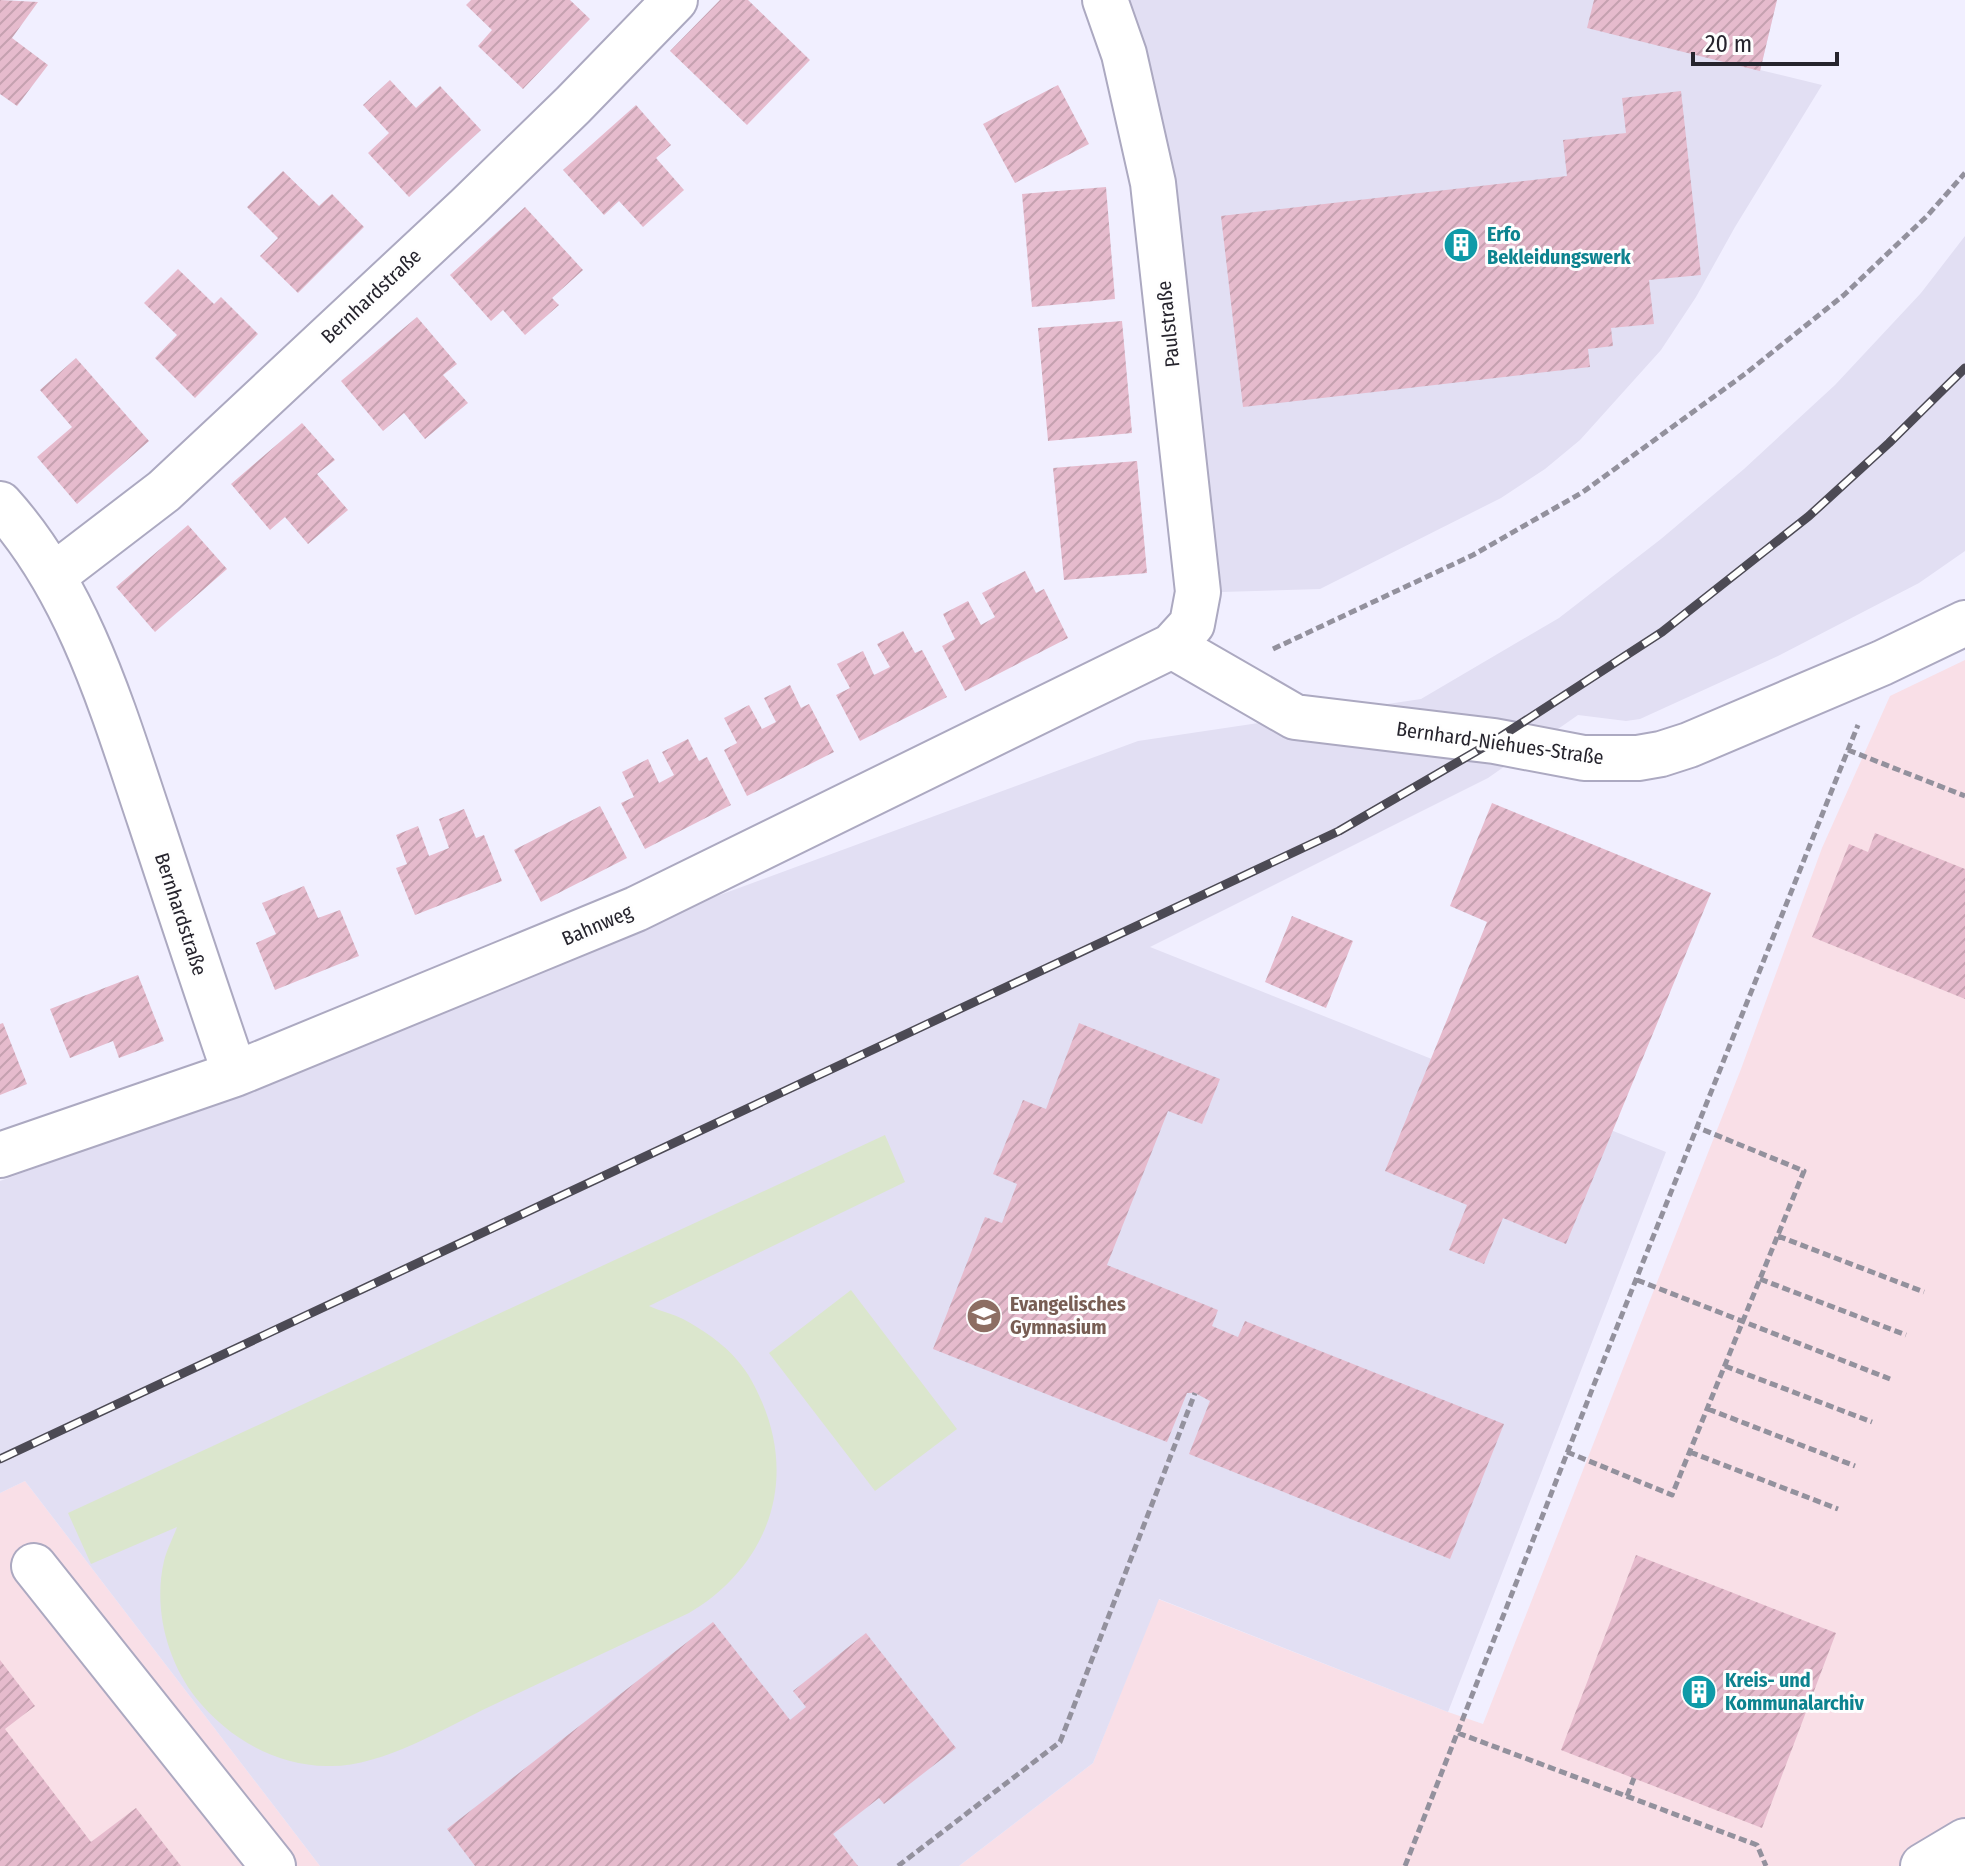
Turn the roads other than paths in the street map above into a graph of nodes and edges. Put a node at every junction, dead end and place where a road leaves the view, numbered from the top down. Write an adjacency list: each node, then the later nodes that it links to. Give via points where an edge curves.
1 (675, 0): 4 (street, Bernhardstraße, via 468,207 164,491)
2 (1105, 0): 6 (street, Paulstraße, via 1124,54 1153,183 1198,592 1192,624)
3 (0, 504): 4 (street, Bernhardstraße)
4 (53, 576): 7 (street, Bernhardstraße, via 79,624 125,747)
5 (1965, 623): 6 (street, Bernhard-Niehues-Straße, via 1689,745 1611,760 1295,717)
6 (1172, 646): 7 (street, Bahnweg, via 636,909)
7 (235, 1074): 8 (street, Bahnweg)
8 (0, 1155)
9 (34, 1566): 11 (street)
10 (1965, 1841): 12 (street)
11 (273, 1866)
12 (1923, 1866)

